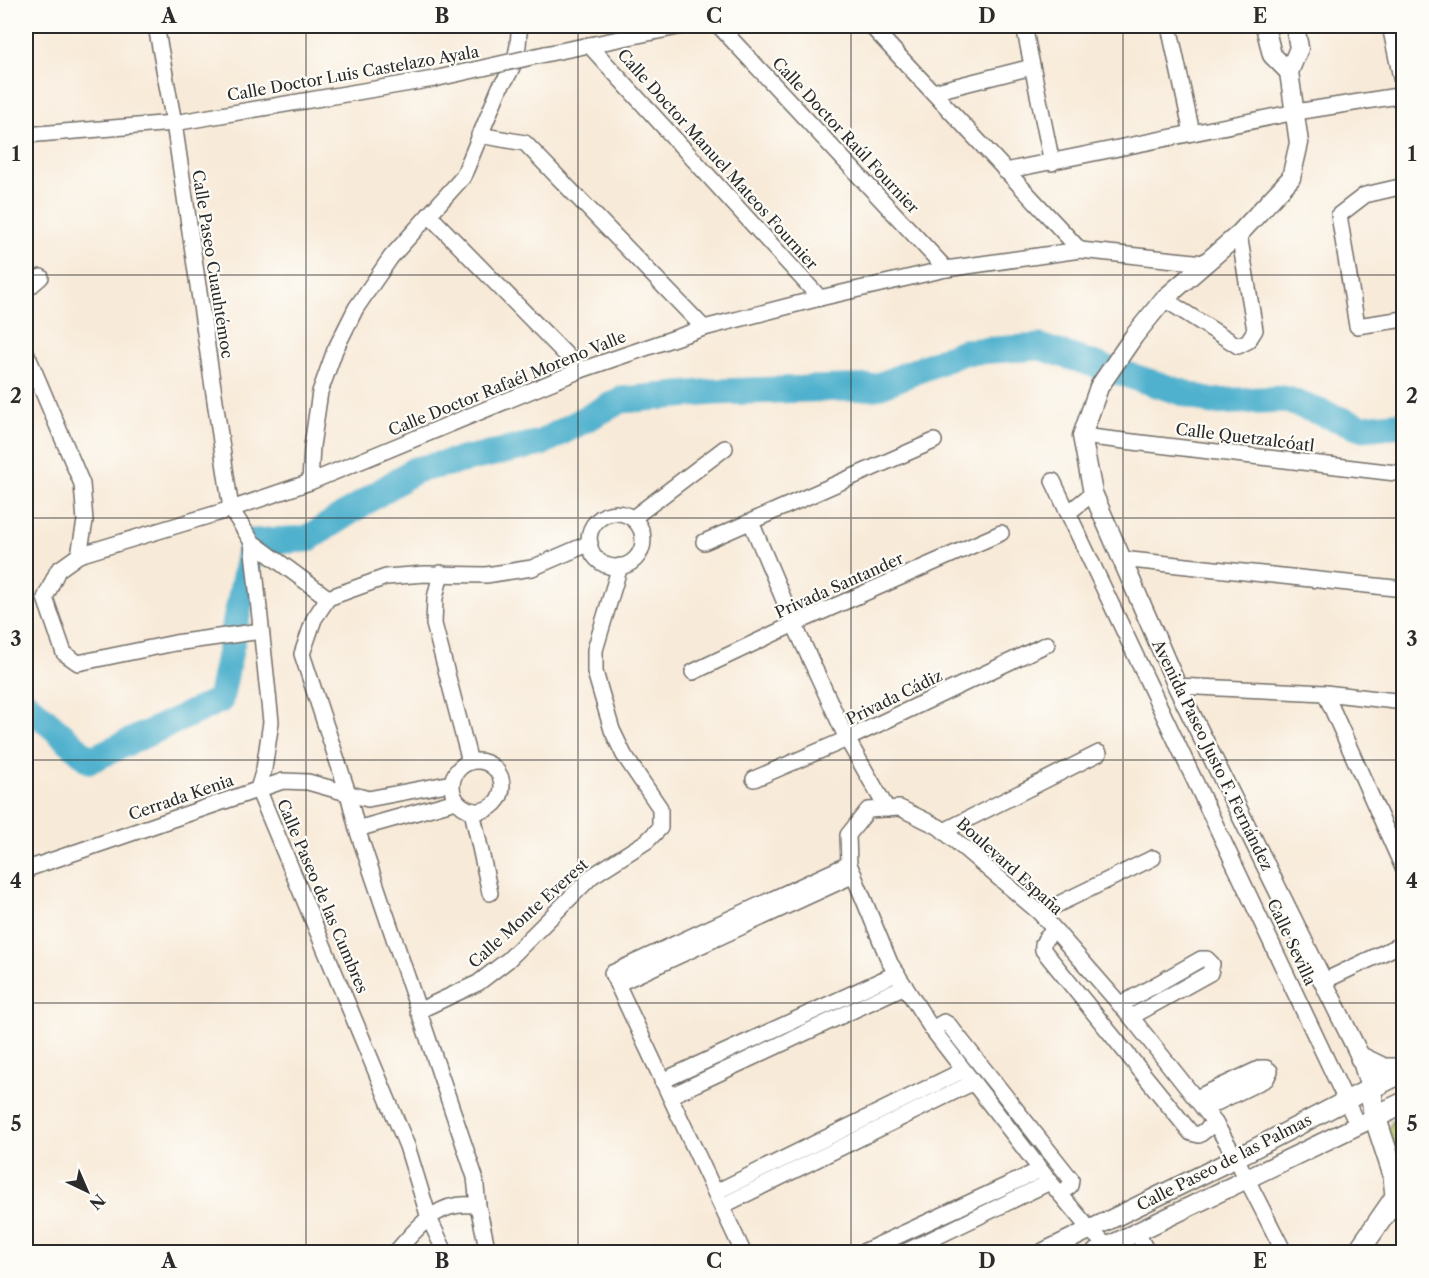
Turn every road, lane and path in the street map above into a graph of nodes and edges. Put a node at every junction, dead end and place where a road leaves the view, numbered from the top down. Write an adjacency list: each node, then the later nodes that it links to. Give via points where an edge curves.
1 (156, 26): 17 (street, Calle Paseo Cuauhtémoc)
2 (521, 26): 20 (street, via 508,77)
3 (683, 26): 11 (street, Calle Doctor Luis Castelazo Ayala)
4 (719, 26): 28 (street, Calle Doctor Raúl Fournier)
5 (871, 26): 14 (street)
6 (1024, 26): 12 (street)
7 (1169, 26): 18 (street)
8 (1265, 26): 13 (street, via 1272,55)
9 (1295, 26): 13 (street, via 1299,48)
10 (1390, 26): 15 (street)
11 (589, 45): 17 (street, Calle Doctor Luis Castelazo Ayala, bridge, via 434,79); 31 (street, Calle Doctor Manuel Mateos Fournier)
12 (1032, 67): 14 (street); 21 (street)
13 (1289, 72): 16 (street)
14 (933, 92): 22 (street)
15 (1404, 94): 16 (street)
16 (1296, 112): 18 (street); 25 (street, via 1299,143 1291,178)
17 (174, 123): 19 (street, Calle Doctor Luis Castelazo Ayala); 44 (street, Calle Paseo Cuauhtémoc)
18 (1192, 133): 21 (street)
19 (26, 135)
20 (480, 135): 24 (street, via 463,177); 34 (street, via 525,143)
21 (1052, 162): 22 (street)
22 (1005, 171): 26 (street)
23 (1404, 186): 33 (street, via 1365,195 1339,215 1357,326)
24 (429, 214): 36 (street); 42 (street, via 391,256 356,308 335,350 320,392)
25 (1239, 234): 27 (street); 32 (street, via 1255,330 1248,341 1238,346)
26 (1080, 250): 27 (street, Calle Doctor Rafaél Moreno Valle); 28 (street, Calle Doctor Rafaél Moreno Valle)
27 (1204, 263): 32 (street)
28 (946, 269): 31 (street, Calle Doctor Rafaél Moreno Valle)
29 (41, 277): 30 (street)
30 (26, 290)
31 (820, 298): 34 (street, Calle Doctor Rafaél Moreno Valle)
32 (1164, 299): 37 (street, via 1099,387)
33 (1404, 319)
34 (704, 328): 36 (street, Calle Doctor Rafaél Moreno Valle)
35 (26, 352): 52 (street, via 82,484 85,521)
36 (581, 370): 42 (street, Calle Doctor Rafaél Moreno Valle)
37 (1082, 436): 40 (street, Calle Quetzalcóatl); 43 (street, Avenida Paseo Justo F. Fernández)
38 (934, 441): 47 (street)
39 (725, 448): 46 (street)
40 (1404, 474)
41 (1053, 481): 45 (street, Calle Sevilla)
42 (310, 482): 44 (street, Calle Doctor Rafaél Moreno Valle)
43 (1093, 492): 45 (street); 53 (street, Avenida Paseo Justo F. Fernández)
44 (231, 509): 49 (street, Calle Paseo de las Cumbres); 52 (street, Calle Doctor Rafaél Moreno Valle)
45 (1068, 513): 99 (street, Calle Sevilla)
46 (633, 518): 51 (street, via 616,513 599,519 593,526); 54 (street, via 643,533 641,551)
47 (751, 522): 50 (street); 58 (street)
48 (1001, 534): 58 (street, Privada Santander)
49 (252, 542): 57 (street); 59 (street, Calle Paseo de las Cumbres)
50 (704, 542)
51 (590, 543): 54 (street, via 597,558); 55 (street, via 532,568 486,575)
52 (79, 555): 59 (street, via 58,570 45,598 64,653 78,663)
53 (1121, 559): 56 (street); 62 (street, Avenida Paseo Justo F. Fernández)
54 (620, 566): 87 (street, Calle Monte Everest, via 595,650 595,672 612,730 660,808 660,828 647,841 592,876 508,960 478,983)
55 (441, 573): 57 (street, via 386,577); 67 (street, via 434,624)
56 (1404, 589)
57 (327, 598): 71 (street, via 314,619 302,654)
58 (794, 624): 61 (street, Privada Santander); 65 (street)
59 (261, 631): 70 (street, Calle Paseo de las Cumbres, via 271,722)
60 (1047, 644): 65 (street, Privada Cádiz)
61 (693, 672)
62 (1177, 686): 63 (street); 86 (street, Avenida Paseo Justo F. Fernández)
63 (1325, 693): 64 (street); 80 (street)
64 (1404, 702)
65 (847, 739): 68 (street, Privada Cádiz); 73 (street)
66 (1099, 753): 76 (street)
67 (470, 762): 69 (street, via 458,770); 74 (street, via 488,763 500,776 502,785 496,803 481,812)
68 (754, 779)
69 (452, 783): 71 (street, Cerrada Kenia, via 368,799); 72 (street)
70 (258, 789): 71 (street, Cerrada Kenia, via 284,781 308,782); 78 (street, Cerrada Kenia); 111 (street, Calle Paseo de las Cumbres, via 407,1146)
71 (348, 793): 75 (street)
72 (456, 801): 74 (street); 75 (street)
73 (887, 809): 76 (street, Boulevard España, via 900,808); 79 (street, via 868,810 848,836)
74 (472, 811): 81 (street)
75 (357, 829): 87 (street)
76 (944, 831): 82 (street, Boulevard España)
77 (1153, 858): 82 (street)
78 (26, 869)
79 (852, 870): 85 (street, via 890,963); 96 (street, via 619,976)
80 (1404, 870)
81 (490, 892)
82 (1040, 913): 83 (street, Boulevard España)
83 (1055, 930): 88 (street, Boulevard España); 102 (street, via 1042,945 1043,950 1191,1133 1199,1135)
84 (1404, 943): 86 (street)
85 (901, 980): 89 (street); 90 (street)
86 (1324, 981): 93 (street, Avenida Paseo Justo F. Fernández)
87 (418, 1011): 108 (street, via 475,1177)
88 (1126, 1011): 88 (street, via 1210,973 1212,964 1201,959); 102 (street, Boulevard España)
89 (831, 1012): 91 (street); 92 (street)
90 (932, 1029): 95 (street); 106 (street, via 944,1022 949,1025 1071,1179 1070,1186)
91 (752, 1040): 92 (street); 96 (street)
92 (759, 1054): 98 (street)
93 (1361, 1058): 94 (main road, via 1384,1069); 97 (street, Avenida Paseo Justo F. Fernández)
94 (1404, 1070): 97 (main road, Calle Paseo de las Palmas)
95 (967, 1077): 104 (street); 107 (street)
96 (666, 1079): 98 (street)
97 (1370, 1088): 99 (street, Calle Paseo de las Palmas); 101 (main road, Avenida Paseo Justo F. Fernández)
98 (674, 1093): 107 (street)
99 (1347, 1100): 101 (street, Calle Sevilla); 103 (street, Calle Paseo de las Palmas)
100 (1404, 1103): 101 (main road, Calle Paseo de las Palmas)
101 (1367, 1122): 105 (street, Calle Paseo de las Palmas); 109 (main road, Avenida Paseo Justo F. Fernández, via 1394,1175)
102 (1215, 1123): 103 (street, Boulevard España)
103 (1236, 1158): 105 (street, Boulevard España); 112 (street, Calle Paseo de las Palmas)
104 (1045, 1176): 106 (street); 110 (street); 113 (street)
105 (1247, 1181): 114 (street, Calle Paseo de las Palmas); 125 (street, Boulevard España)
106 (1060, 1194): 112 (street)
107 (723, 1197): 119 (street); 120 (street)
108 (478, 1206): 111 (street, via 452,1204); 118 (street)
109 (1401, 1208): 126 (main road); 127 (main road)
110 (939, 1217): 113 (street); 121 (street)
111 (429, 1218): 116 (street); 117 (street, Calle Paseo de las Cumbres)
112 (1091, 1231): 115 (street); 123 (street, Calle Paseo de las Palmas)
113 (945, 1233): 122 (street)
114 (1138, 1234): 115 (street, Calle Paseo de las Palmas); 124 (street)
115 (1102, 1250)
116 (396, 1252)
117 (445, 1252)
118 (488, 1252)
119 (743, 1252)
120 (755, 1252)
121 (863, 1252)
122 (905, 1252)
123 (1044, 1252)
124 (1147, 1252)
125 (1284, 1252)
126 (1358, 1252)
127 (1375, 1252)

